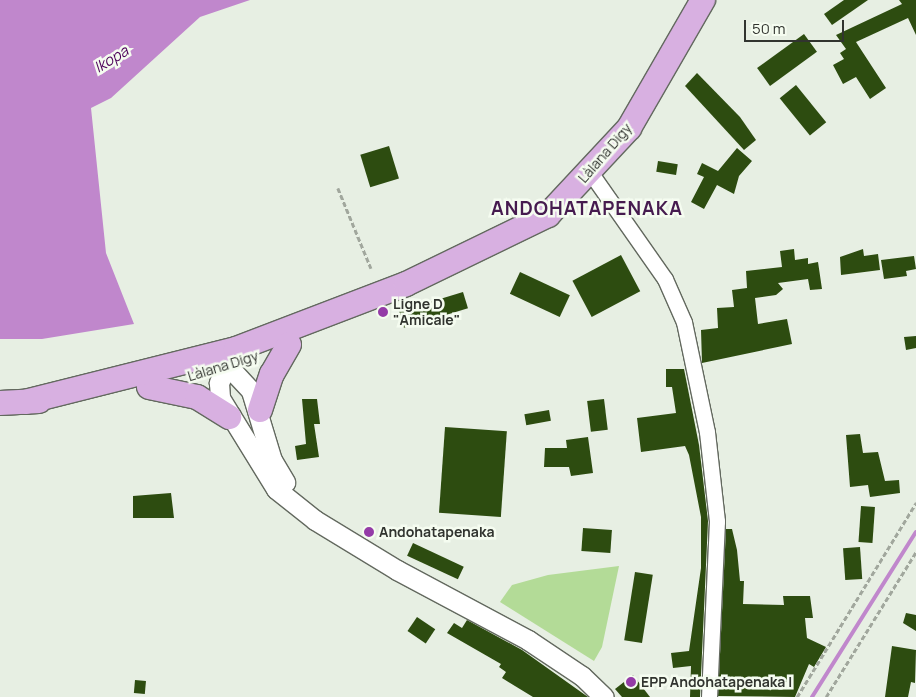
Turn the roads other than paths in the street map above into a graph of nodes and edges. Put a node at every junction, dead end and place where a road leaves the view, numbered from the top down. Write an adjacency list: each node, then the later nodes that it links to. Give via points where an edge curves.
1 (703, 0): 2 (main road, Làlana Digy, via 629,128)
2 (590, 172): 3 (main road, Làlana Digy, via 548,215); 13 (street, via 665,279 684,322 706,432 717,521)
3 (406, 284): 4 (main road, Làlana Digy, via 368,312); 5 (main road, Làlana Digy)
4 (289, 344): 5 (main road, Làlana Digy); 9 (main road, via 272,374)
5 (225, 358): 6 (main road, Làlana Digy); 7 (main road, Làlana Digy); 9 (street, via 244,380); 10 (street, via 219,383 220,398)
6 (149, 387): 7 (main road, Làlana Digy); 10 (main road, via 197,397)
7 (25, 402): 8 (main road, Làlana Digy)
8 (0, 403)
9 (260, 410): 11 (street, via 272,460)
10 (229, 416): 11 (street, via 276,490)
11 (293, 502): 12 (street, via 397,570 528,640 582,676)
12 (604, 697)
13 (709, 697)

